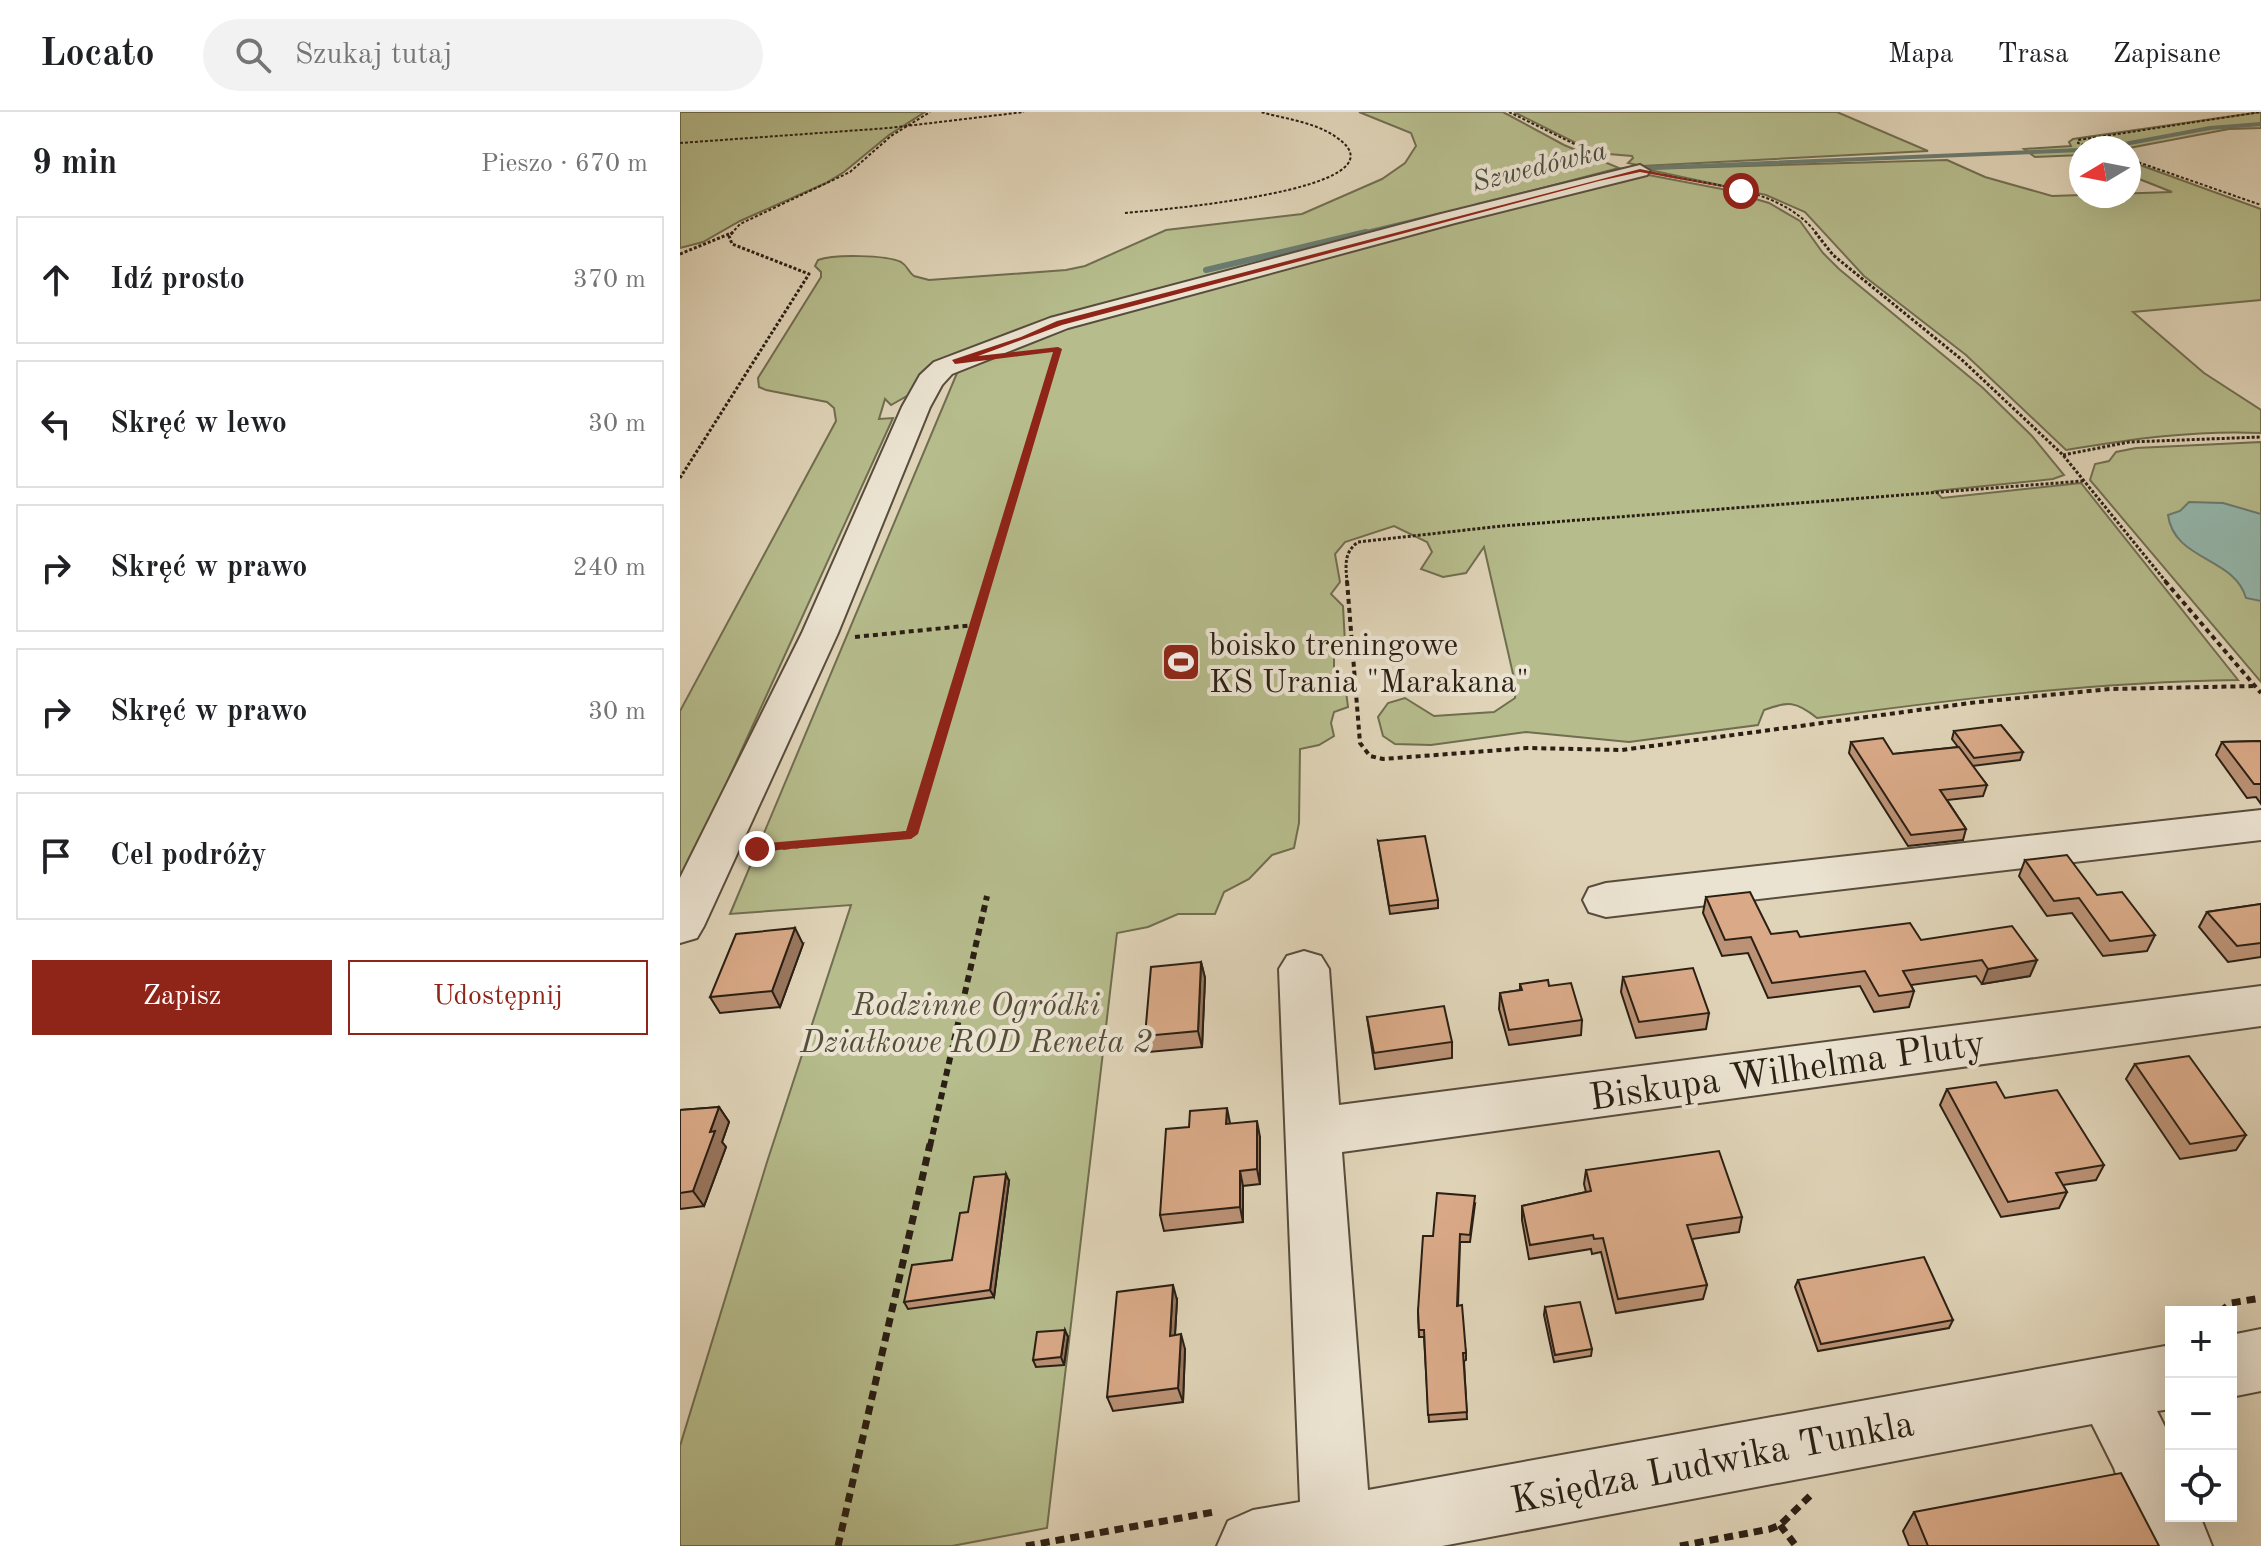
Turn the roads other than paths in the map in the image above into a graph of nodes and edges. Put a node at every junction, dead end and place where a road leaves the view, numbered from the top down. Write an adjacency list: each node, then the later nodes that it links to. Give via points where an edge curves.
1 (1640, 171): 4 (street, via 1059,323 943,368 923,392 816,641)
2 (2261, 825): 3 (street)
3 (1606, 900)
4 (680, 926)
5 (1304, 969): 7 (street)
6 (2261, 1006): 7 (street, Biskupa Wilhelma Pluty)
7 (1314, 1132): 11 (street)
8 (2261, 1360): 9 (street)
9 (2237, 1365)
10 (2140, 1382): 11 (street, Księdza Ludwika Tunkla); 13 (street, via 2144,1456)
11 (1339, 1531): 12 (street, Księdza Ludwika Tunkla)
12 (1253, 1546)
13 (2176, 1546)

